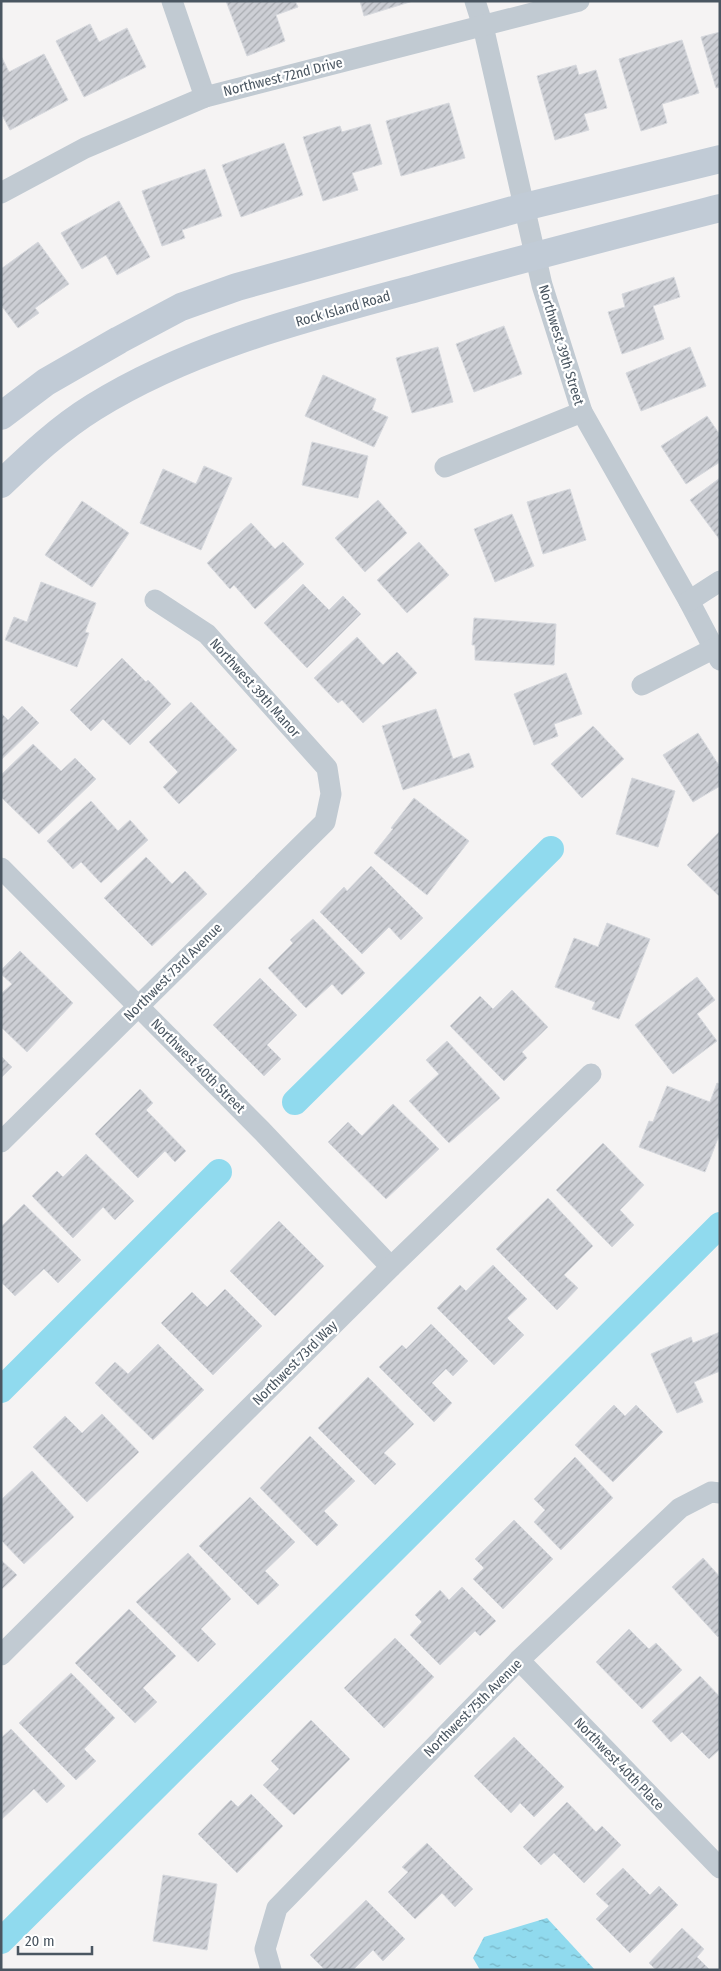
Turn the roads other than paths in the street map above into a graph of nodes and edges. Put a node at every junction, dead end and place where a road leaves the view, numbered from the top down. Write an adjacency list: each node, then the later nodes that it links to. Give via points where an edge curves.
1 (172, 1): 5 (street)
2 (475, 1): 4 (street, Northwest 39th Street)
3 (579, 1): 4 (street, Northwest 72nd Drive)
4 (482, 26): 5 (street, Northwest 72nd Drive); 8 (street, Northwest 39th Street)
5 (205, 97): 7 (street, Northwest 72nd Drive, via 85,148)
6 (720, 159): 8 (main road)
7 (1, 193)
8 (524, 207): 10 (street, Northwest 39th Street); 12 (main road, via 304,267 181,307 46,382)
9 (720, 208): 10 (main road, Rock Island Road)
10 (534, 256): 11 (street, Northwest 39th Street); 14 (main road, Rock Island Road, via 242,339 158,372 94,407 38,448)
11 (582, 412): 13 (street); 17 (street, Northwest 39th Street)
12 (1, 416)
13 (445, 467)
14 (1, 484)
15 (720, 581): 17 (street)
16 (154, 600): 20 (street, Northwest 39th Manor, via 207,634 327,768)
17 (689, 601): 18 (street, Northwest 39th Street)
18 (717, 655): 19 (street)
19 (642, 685)
20 (331, 794): 22 (street, Northwest 73rd Avenue, via 325,822)
21 (1, 868): 22 (street, Northwest 40th Street)
22 (139, 1006): 24 (street, Northwest 73rd Avenue); 25 (street, Northwest 40th Street)
23 (591, 1074): 25 (street, Northwest 73rd Way)
24 (1, 1142)
25 (391, 1267): 27 (street, Northwest 73rd Way)
26 (715, 1492): 28 (street, Northwest 75th Avenue, via 680,1508)
27 (1, 1655)
28 (519, 1660): 29 (street, Northwest 40th Place); 30 (street, Northwest 75th Avenue, via 277,1908 265,1949)
29 (720, 1868)
30 (271, 1970)

